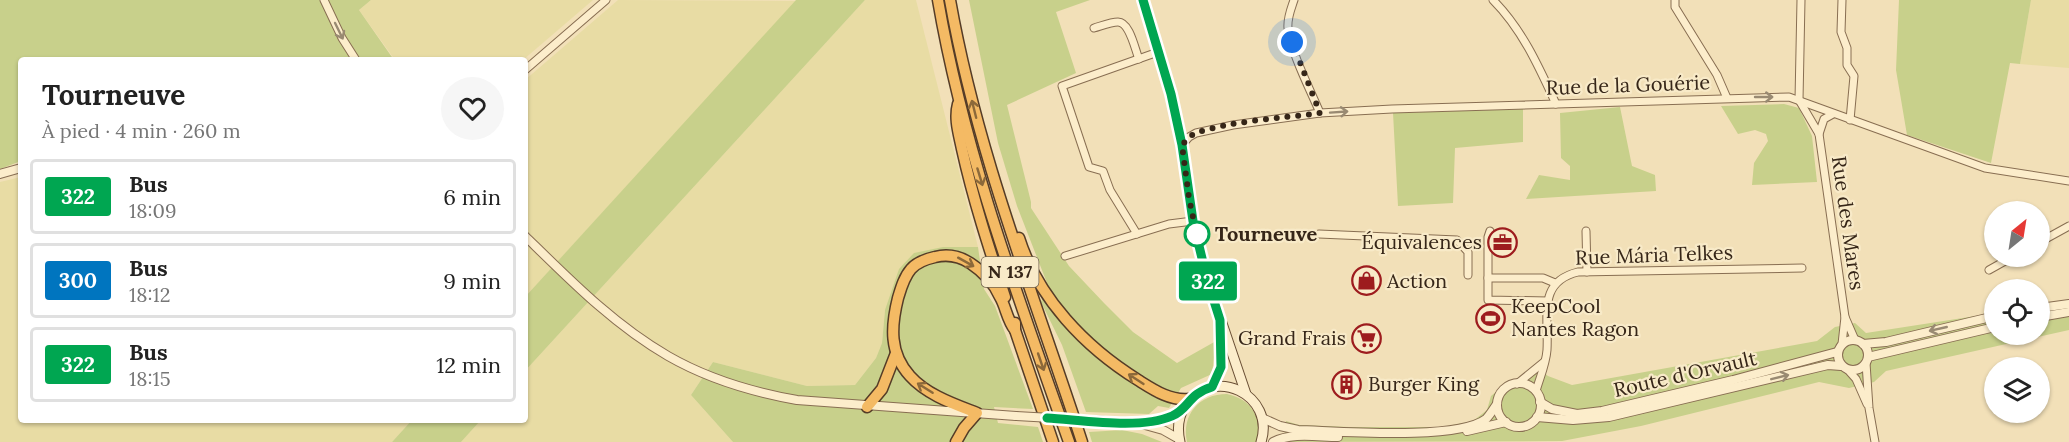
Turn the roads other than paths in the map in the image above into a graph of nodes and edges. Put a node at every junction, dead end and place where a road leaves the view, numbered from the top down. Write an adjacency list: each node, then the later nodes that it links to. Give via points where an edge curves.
1 (324, 0): 13 (street, one-way to 13)
2 (606, 0): 15 (street)
3 (938, 0): 18 (highway, N 137)
4 (950, 0): 28 (highway, N 137, one-way to 4, via 965,75)
5 (1143, 0): 12 (main road)
6 (1294, 0): 20 (street, via 1288,28)
7 (1493, 0): 19 (street, via 1519,32)
8 (1676, 0): 16 (street, via 1675,7)
9 (1801, 0): 17 (street)
10 (1842, 0): 22 (street, via 1841,32 1847,48 1847,65 1854,76)
11 (1094, 28): 14 (street, via 1123,24)
12 (1158, 52): 14 (street); 24 (main road)
13 (354, 57)
14 (1138, 59): 33 (street, via 1062,86 1089,167 1103,171)
15 (528, 67)
16 (1727, 98): 17 (street, Rue de la Gouérie, one-way to 17); 19 (street, Rue de la Gouérie)
17 (1799, 100): 21 (street, Rue de la Gouérie); 23 (street, Rue des Mares)
18 (959, 101): 53 (highway, via 955,115 976,207); 79 (highway, N 137, one-way to 79, via 995,229)
19 (1556, 104): 20 (street, Rue de la Gouérie, one-way to 19)
20 (1320, 113): 24 (street, Rue de la Gouérie, via 1196,133)
21 (1833, 114): 22 (street, Rue de la Gouérie); 23 (street, Rue des Mares, via 1824,119)
22 (1850, 120): 27 (street, Rue de la Gouérie, via 1985,168)
23 (1819, 134): 50 (street, Rue des Mares)
24 (1182, 145): 29 (main road)
25 (18, 169): 26 (street)
26 (0, 174)
27 (2069, 181)
28 (995, 186): 65 (highway, one-way to 28, via 1170,398 1144,384 1100,353 1070,324 1033,273 1005,196); 80 (highway, N 137)
29 (1193, 221): 33 (street); 52 (main road)
30 (2069, 226): 35 (street)
31 (1490, 231): 43 (street)
32 (1586, 231): 41 (street)
33 (1137, 234): 37 (street)
34 (1319, 234): 42 (street, via 1457,240 1467,252)
35 (2050, 236)
36 (528, 239): 68 (street, via 615,319 687,366 762,394)
37 (1065, 256)
38 (1994, 267): 40 (street)
39 (1802, 268): 41 (street, Rue Mária Telkes)
40 (1989, 270)
41 (1587, 272): 44 (street, Rue Mária Telkes, via 1566,275)
42 (1468, 275)
43 (1488, 278): 44 (street, via 1543,278); 45 (street, via 1488,300)
44 (1555, 283): 45 (street, Rue Mária Telkes)
45 (1548, 301): 59 (street, Rue Mária Telkes)
46 (2069, 304): 47 (street)
47 (2050, 307)
48 (2069, 312): 49 (street)
49 (2050, 315)
50 (1845, 316): 55 (street, Rue des Mares); 56 (street, Rue des Mares)
51 (1984, 319): 55 (street, one-way to 55, via 1886,342)
52 (1220, 320): 62 (main road, via 1221,367); 64 (main road)
53 (1015, 330): 57 (highway, one-way to 53, via 893,325 906,275 918,263 944,255 961,258 984,274 1000,295); 78 (highway)
54 (1984, 330): 58 (street)
55 (1859, 342): 56 (street, via 1848,340); 58 (street, via 1868,351)
56 (1840, 348): 60 (street, via 1838,359); 66 (street, Route d'Orvault, via 1734,380 1602,411 1577,414 1552,410)
57 (896, 353): 68 (highway, via 882,388); 71 (highway, one-way to 57, via 917,383)
58 (1867, 360): 60 (street, via 1856,370); 69 (street)
59 (1546, 361): 61 (street); 63 (street, Rue Mária Telkes)
60 (1845, 368): 69 (street, via 1856,379); 72 (street, one-way to 60, via 1609,417 1828,365)
61 (1517, 384): 63 (street); 67 (street, via 1507,386)
62 (1212, 387): 64 (main road, via 1231,387); 65 (main road)
63 (1536, 391): 66 (street)
64 (1246, 394): 73 (main road, via 1258,406)
65 (1189, 399): 70 (main road)
66 (1540, 402): 72 (street)
67 (1497, 404): 73 (street, via 1486,418 1471,426 1437,432 1298,430); 74 (street)
68 (867, 407): 71 (street)
69 (1869, 408): 83 (street)
70 (1182, 410): 75 (street, via 1161,421); 76 (main road)
71 (977, 413): 75 (street, bridge); 77 (highway)
72 (1537, 417): 74 (street, via 1519,427)
73 (1262, 418): 81 (main road)
74 (1506, 422): 82 (street, via 1451,435 1300,437)
75 (1142, 424): 76 (street, via 1163,430)
76 (1180, 441)
77 (956, 442)
78 (1055, 442)
79 (1069, 442)
80 (1082, 442)
81 (1261, 442)
82 (1273, 442)
83 (1875, 442)

